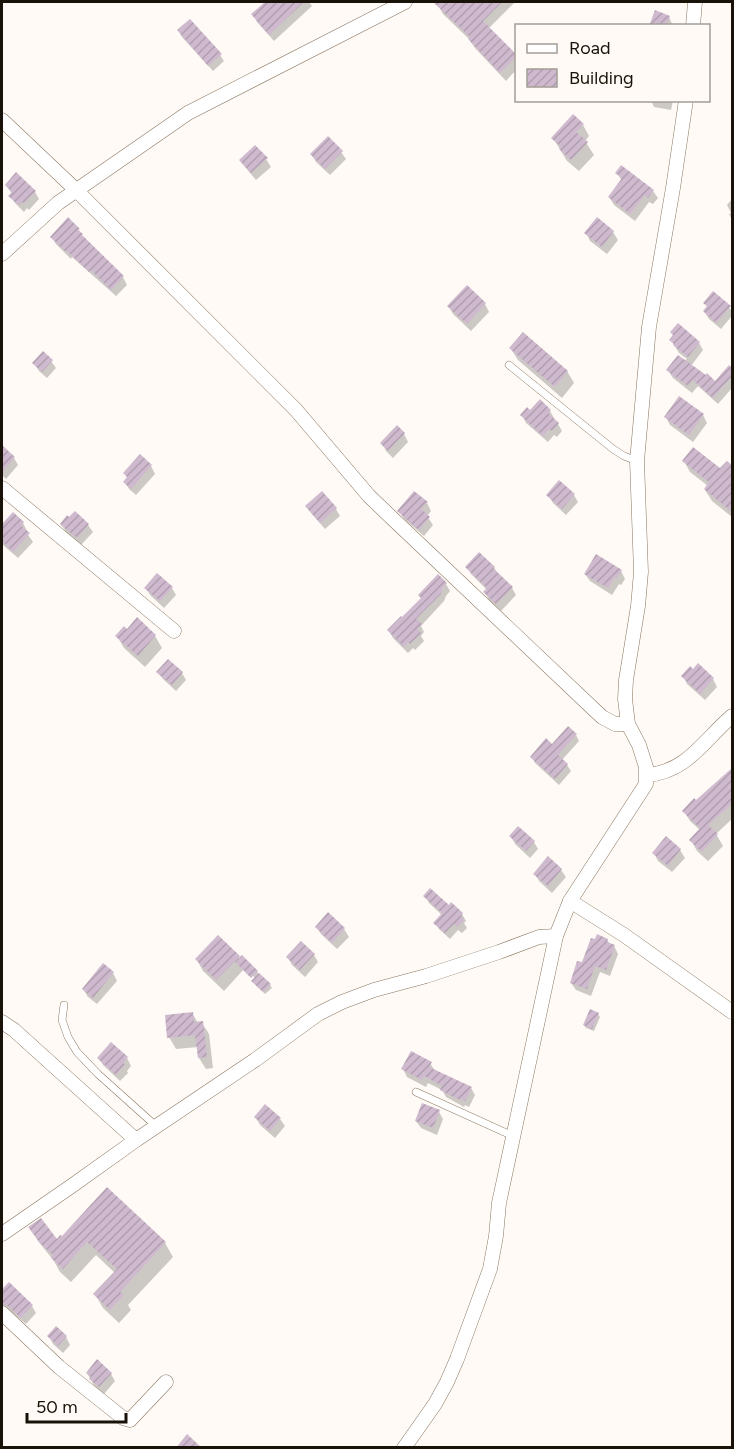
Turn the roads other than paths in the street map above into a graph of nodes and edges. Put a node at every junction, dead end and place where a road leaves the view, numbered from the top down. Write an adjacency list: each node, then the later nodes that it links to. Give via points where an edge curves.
1 (405, 2): 6 (street, via 188,112)
2 (695, 2): 3 (street)
3 (693, 24)
4 (686, 102): 9 (street, via 649,327)
5 (2, 120): 6 (street)
6 (76, 190): 7 (street); 13 (street, via 296,411 369,496 602,717 615,724)
7 (2, 254)
8 (509, 365): 9 (lane, via 613,449)
9 (637, 461): 13 (street, via 641,572 625,689)
10 (2, 488): 11 (street)
11 (174, 631)
12 (732, 716): 14 (street, via 682,764)
13 (628, 724): 14 (street)
14 (647, 775): 15 (street, via 646,784)
15 (570, 901): 16 (street); 18 (street)
16 (556, 936): 21 (street, via 539,937 342,1002 318,1014); 22 (street)
17 (64, 1005): 21 (lane, via 62,1020 77,1052)
18 (732, 1012)
19 (2, 1022): 23 (street)
20 (416, 1092): 22 (lane)
21 (156, 1126): 23 (street)
22 (513, 1136): 27 (street, via 490,1269 447,1382)
23 (136, 1140): 24 (street)
24 (2, 1234)
25 (2, 1313): 26 (street, via 59,1367 123,1418 130,1420)
26 (166, 1382)
27 (404, 1448)

